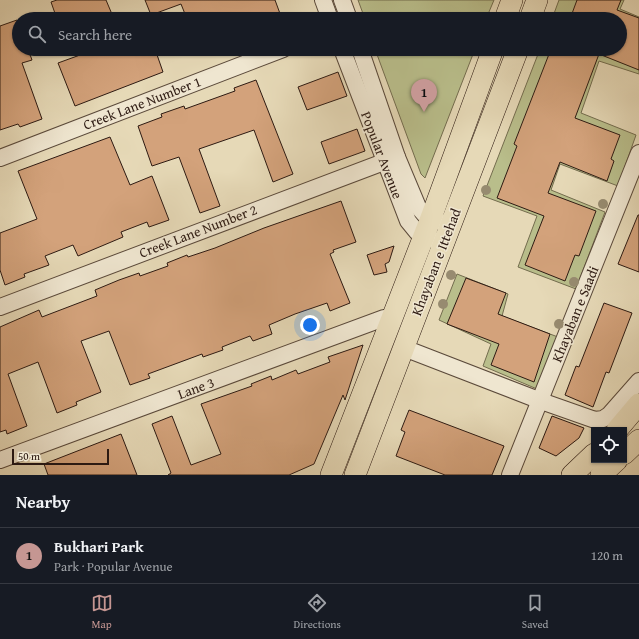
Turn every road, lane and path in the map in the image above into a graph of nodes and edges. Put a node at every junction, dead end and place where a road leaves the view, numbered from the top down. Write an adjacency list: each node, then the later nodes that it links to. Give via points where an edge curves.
1 (323, 0): 5 (street)
2 (342, 0): 6 (street)
3 (512, 0): 7 (main road)
4 (537, 0): 8 (main road)
5 (327, 12)
6 (346, 12)
7 (508, 12)
8 (533, 12)
9 (265, 56): 15 (street, Creek Lane Number 1)
10 (345, 56): 16 (street, Popular Avenue)
11 (362, 56): 16 (street, Popular Avenue)
12 (492, 56): 17 (main road, Khayaban e Ittehad)
13 (515, 56): 17 (main road, Khayaban e Ittehad)
14 (639, 153): 22 (street, Khayaban e Saadi)
15 (0, 158)
16 (391, 159): 17 (street, Popular Avenue, via 408,221 417,232); 18 (street, Creek Lane Number 2)
17 (437, 231): 19 (main road, Khayaban e Ittehad); 20 (main road, Khayaban e Ittehad)
18 (0, 307)
19 (392, 320): 28 (street, Lane 3, via 384,318); 30 (main road, Khayaban e Ittehad)
20 (404, 348): 22 (street); 31 (main road, Khayaban e Ittehad)
21 (639, 381): 22 (street, via 603,419 595,420)
22 (541, 401): 32 (street, Khayaban e Saadi)
23 (639, 404): 24 (main road)
24 (620, 427)
25 (639, 440): 26 (main road)
26 (627, 451)
27 (591, 457): 33 (main road)
28 (0, 460)
29 (614, 463): 34 (main road)
30 (331, 475)
31 (355, 475)
32 (510, 475)
33 (572, 475)
34 (601, 475)

